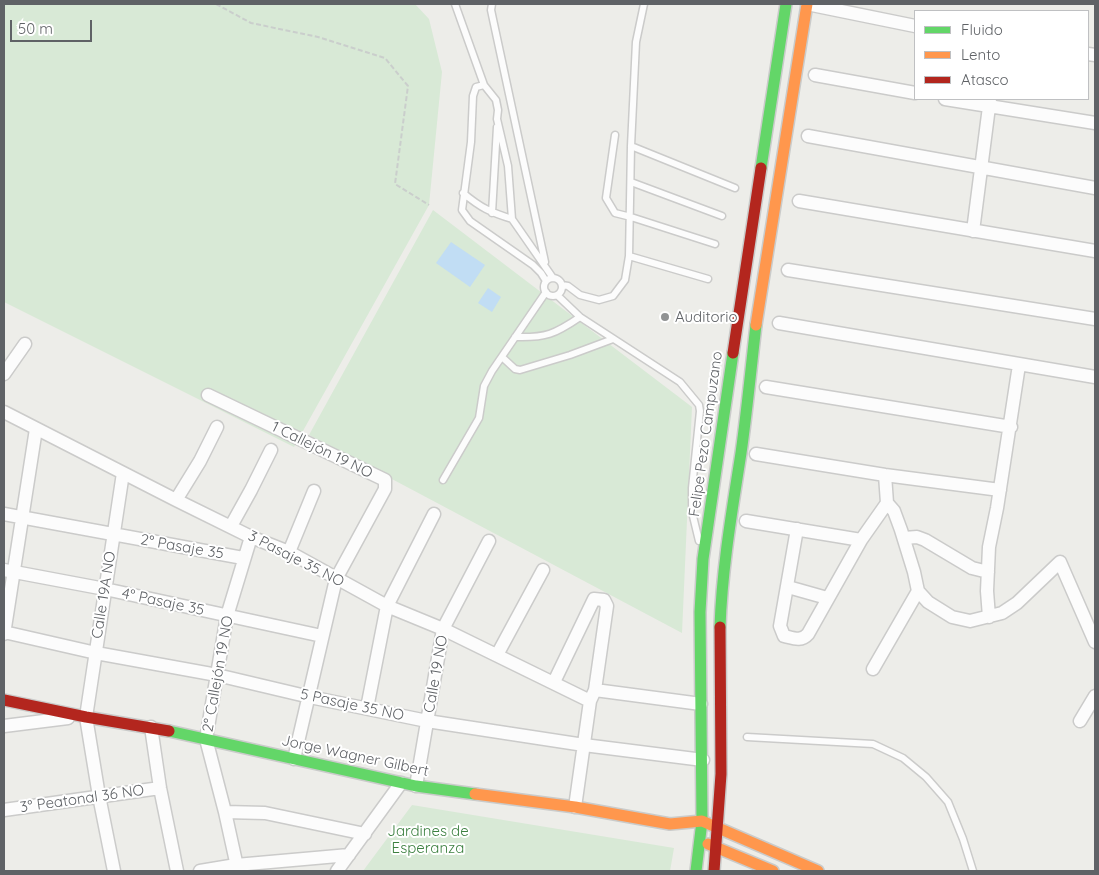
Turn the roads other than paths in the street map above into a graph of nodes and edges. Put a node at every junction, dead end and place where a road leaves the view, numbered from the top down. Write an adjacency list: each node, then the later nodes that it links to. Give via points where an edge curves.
1 (455, 4): 8 (lane)
2 (492, 4): 33 (lane)
3 (644, 4): 16 (lane, via 636,42)
4 (786, 4): 79 (main road, Felipe Pezo Campuzano)
5 (807, 4): 6 (street); 125 (main road, via 757,318 722,591 722,774)
6 (914, 26)
7 (815, 75): 9 (street)
8 (484, 85): 12 (lane, via 496,100); 23 (lane, via 476,87 472,96 471,142)
9 (914, 93)
10 (957, 100): 11 (street)
11 (989, 103): 13 (street); 19 (street)
12 (497, 119): 17 (lane); 18 (lane)
13 (1095, 123)
14 (615, 135): 26 (lane, via 606,198 615,213)
15 (808, 136): 19 (street)
16 (631, 146): 20 (lane); 21 (lane)
17 (495, 165): 18 (lane); 25 (lane)
18 (508, 166): 28 (lane)
19 (981, 167): 22 (street); 29 (street)
20 (631, 182): 26 (lane); 27 (lane)
21 (736, 188)
22 (1095, 188)
23 (463, 193): 25 (lane, via 477,206); 37 (lane, via 462,210 470,221 534,265)
24 (799, 201): 29 (street)
25 (492, 213): 28 (lane)
26 (631, 216): 30 (lane); 32 (lane)
27 (722, 216)
28 (512, 219): 33 (lane)
29 (973, 231): 31 (street)
30 (715, 244)
31 (1095, 251)
32 (629, 256): 36 (lane); 38 (lane, via 625,280 614,296 599,300 580,295)
33 (546, 266): 35 (lane)
34 (788, 270): 42 (street)
35 (553, 278): 37 (lane); 38 (lane)
36 (708, 279)
37 (546, 281): 39 (lane)
38 (562, 285): 40 (lane)
39 (546, 292): 40 (lane); 44 (lane)
40 (557, 295): 41 (lane)
41 (580, 317): 44 (lane, via 558,332 538,338); 45 (lane)
42 (1095, 319)
43 (779, 323): 48 (street)
44 (515, 337): 47 (lane)
45 (613, 340): 47 (lane, via 520,370); 79 (lane, via 680,382 699,405 692,512)
46 (25, 344): 49 (street)
47 (502, 357): 61 (lane, via 484,386 479,418)
48 (1019, 366): 50 (street); 55 (street)
49 (4, 374)
50 (1095, 377)
51 (766, 387): 55 (street)
52 (208, 395): 83 (street, 1 Callejón 19 NO, via 385,480 385,488)
53 (4, 412): 56 (street, 3 Pasaje 35 NO)
54 (217, 426): 64 (street)
55 (1010, 427): 62 (street)
56 (36, 429): 59 (street, 3 Pasaje 35 NO); 68 (street)
57 (271, 450): 70 (street)
58 (756, 454): 60 (street)
59 (123, 473): 64 (street, 3 Pasaje 35 NO); 72 (street, Calle 19A NO)
60 (885, 475): 62 (street); 65 (street)
61 (443, 480)
62 (1000, 490): 82 (street, via 989,547)
63 (314, 491): 77 (street)
64 (176, 500): 70 (street, 3 Pasaje 35 NO)
65 (887, 503): 74 (street, via 894,511); 75 (street)
66 (4, 514): 68 (street, 2° Pasaje 35)
67 (434, 514): 88 (street)
68 (22, 517): 72 (street, 2° Pasaje 35); 81 (street)
69 (746, 521): 71 (street)
70 (231, 526): 73 (street, 3 Pasaje 35 NO)
71 (797, 529): 75 (street); 84 (street)
72 (114, 535): 78 (street, 2° Pasaje 35); 85 (street, Calle 19A NO)
73 (250, 537): 77 (street, 3 Pasaje 35 NO); 78 (street, 2° Callejón 19 NO)
74 (904, 538): 82 (street, via 925,540 972,568); 86 (street)
75 (861, 540): 87 (street)
76 (489, 541): 91 (street, Calle 19 NO)
77 (289, 552): 83 (street, 3 Pasaje 35 NO)
78 (243, 558): 89 (street, 2° Callejón 19 NO)
79 (704, 559): 104 (main road, Felipe Pezo Campuzano, via 700,612)
80 (543, 570): 96 (street)
81 (8, 571): 85 (street, 4° Pasaje 35); 92 (street)
82 (988, 572): 90 (street)
83 (336, 579): 88 (street, 3 Pasaje 35 NO); 93 (street, 1 Callejón 19 NO)
84 (788, 587): 87 (street); 87 (street, via 780,626 784,636 798,640 804,638)
85 (105, 589): 89 (street, 4° Pasaje 35); 95 (street, Calle 19A NO)
86 (918, 591): 90 (street, via 952,618 970,621); 97 (street)
87 (827, 598)
88 (388, 606): 91 (street, 3 Pasaje 35 NO); 105 (street)
89 (227, 616): 93 (street, 4° Pasaje 35); 98 (street, 2° Callejón 19 NO)
90 (989, 617): 94 (street, via 1017,603 1060,562)
91 (443, 628): 96 (street, 3 Pasaje 35 NO); 107 (street, Calle 19 NO)
92 (4, 633): 95 (street, 5 Pasaje 35 NO)
93 (322, 636): 102 (street, 1 Callejón 19 NO)
94 (1095, 642)
95 (96, 653): 98 (street, 5 Pasaje 35 NO); 106 (street, Calle 19A NO)
96 (498, 655): 99 (street, 3 Pasaje 35 NO)
97 (873, 669)
98 (217, 675): 102 (street, 5 Pasaje 35 NO); 112 (street, 2° Callejón 19 NO)
99 (554, 682): 100 (street, 3 Pasaje 35 NO); 100 (street, via 594,599 601,598 607,606)
100 (592, 695): 104 (street); 113 (street)
101 (1095, 696): 108 (street)
102 (310, 697): 105 (street, 5 Pasaje 35 NO); 114 (street, 1 Callejón 19 NO)
103 (4, 700): 106 (main road, Jorge Wagner Gilbert)
104 (701, 704): 115 (main road, Felipe Pezo Campuzano)
105 (367, 708): 107 (street, 5 Pasaje 35 NO)
106 (83, 717): 109 (street); 110 (main road, Jorge Wagner Gilbert); 119 (street, Calle 19A NO)
107 (427, 721): 113 (street, 5 Pasaje 35 NO); 117 (street, Calle 19 NO)
108 (1080, 721)
109 (4, 726)
110 (151, 727): 112 (main road, Jorge Wagner Gilbert); 118 (street)
111 (747, 736): 139 (lane, via 873,744 903,758 948,802)
112 (206, 739): 114 (main road, Jorge Wagner Gilbert); 122 (street, 2° Callejón 19 NO)
113 (584, 745): 115 (street, 5 Pasaje 35 NO); 120 (street)
114 (294, 759): 116 (main road, Jorge Wagner Gilbert)
115 (703, 760): 123 (main road, Felipe Pezo Campuzano)
116 (401, 783): 117 (main road, Jorge Wagner Gilbert); 126 (street)
117 (416, 786): 120 (main road, Jorge Wagner Gilbert)
118 (160, 788): 119 (street, 3° Peatonal 36 NO); 132 (street)
119 (99, 796): 121 (street, 3° Peatonal 36 NO); 131 (street, Calle 19A NO)
120 (574, 807): 124 (main road, Jorge Wagner Gilbert)
121 (4, 810)
122 (225, 812): 126 (street, via 265,813); 130 (street, 2° Callejón 19 NO)
123 (702, 821): 124 (main road, Jorge Wagner Gilbert); 125 (main road); 127 (main road, Felipe Pezo Campuzano)
124 (670, 824): 127 (main road)
125 (718, 827): 128 (main road); 138 (main road)
126 (365, 834): 129 (street)
127 (701, 839): 128 (main road); 135 (main road, Felipe Pezo Campuzano)
128 (716, 849): 136 (main road); 137 (main road)
129 (349, 855): 130 (street); 134 (street)
130 (237, 868): 133 (street)
131 (114, 871)
132 (177, 871)
133 (200, 871)
134 (338, 871)
135 (696, 871)
136 (714, 871)
137 (773, 871)
138 (818, 871)
139 (973, 871)

